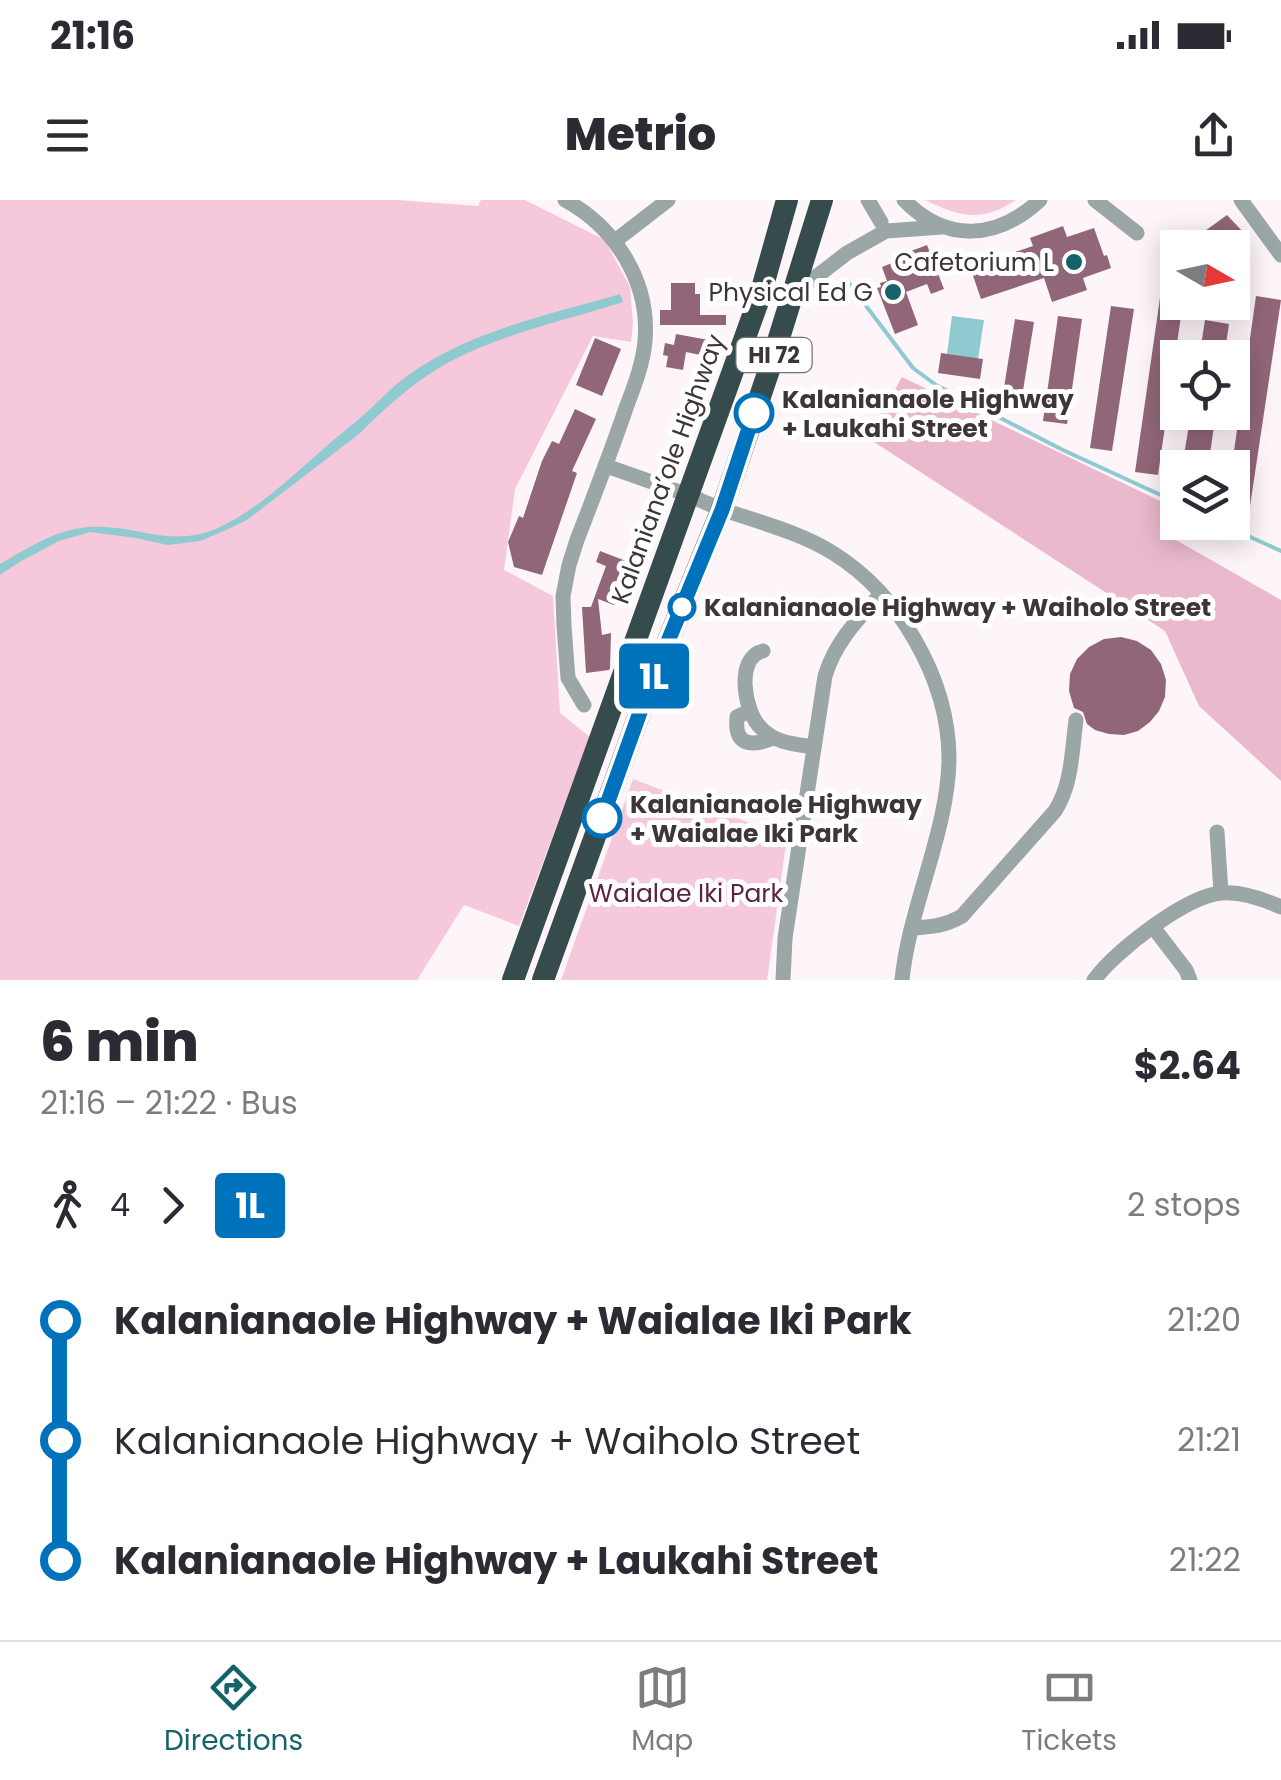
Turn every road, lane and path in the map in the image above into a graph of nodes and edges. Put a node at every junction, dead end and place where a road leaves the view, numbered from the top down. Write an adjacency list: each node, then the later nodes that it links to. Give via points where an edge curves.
1 (565, 200): 13 (street)
2 (668, 200): 13 (street)
3 (788, 200): 17 (highway, Kalaniana’ole Highway / HI 72)
4 (822, 200): 15 (highway, HI 72)
5 (868, 200): 10 (street)
6 (904, 200): 11 (street)
7 (1040, 200): 11 (street, via 992,229)
8 (1095, 200): 12 (street)
9 (1241, 200): 14 (street)
10 (881, 222)
11 (942, 227): 15 (street, via 886,231)
12 (1137, 233)
13 (615, 241): 16 (street, via 636,276 646,338)
14 (1281, 255)
15 (793, 294): 18 (highway, HI 72)
16 (606, 466): 17 (street); 21 (street, via 564,596 568,678)
17 (688, 495): 18 (street); 29 (highway, Kalaniana’ole Highway / HI 72)
18 (722, 510): 19 (street, via 832,552); 30 (highway, HI 72, via 648,690)
19 (881, 594): 23 (street, via 832,654); 28 (street, via 924,658 947,740 945,790)
20 (763, 651): 23 (street, via 749,660 749,712 773,738)
21 (584, 705)
22 (1076, 720): 28 (street, via 1063,799 1055,811 962,916)
23 (814, 747): 31 (street)
24 (1217, 832): 25 (street)
25 (1222, 892): 26 (street); 27 (street)
26 (1281, 907)
27 (1153, 927): 33 (street); 34 (street)
28 (912, 928): 32 (street)
29 (513, 980)
30 (543, 980)
31 (782, 980)
32 (902, 980)
33 (1094, 980)
34 (1190, 980)

